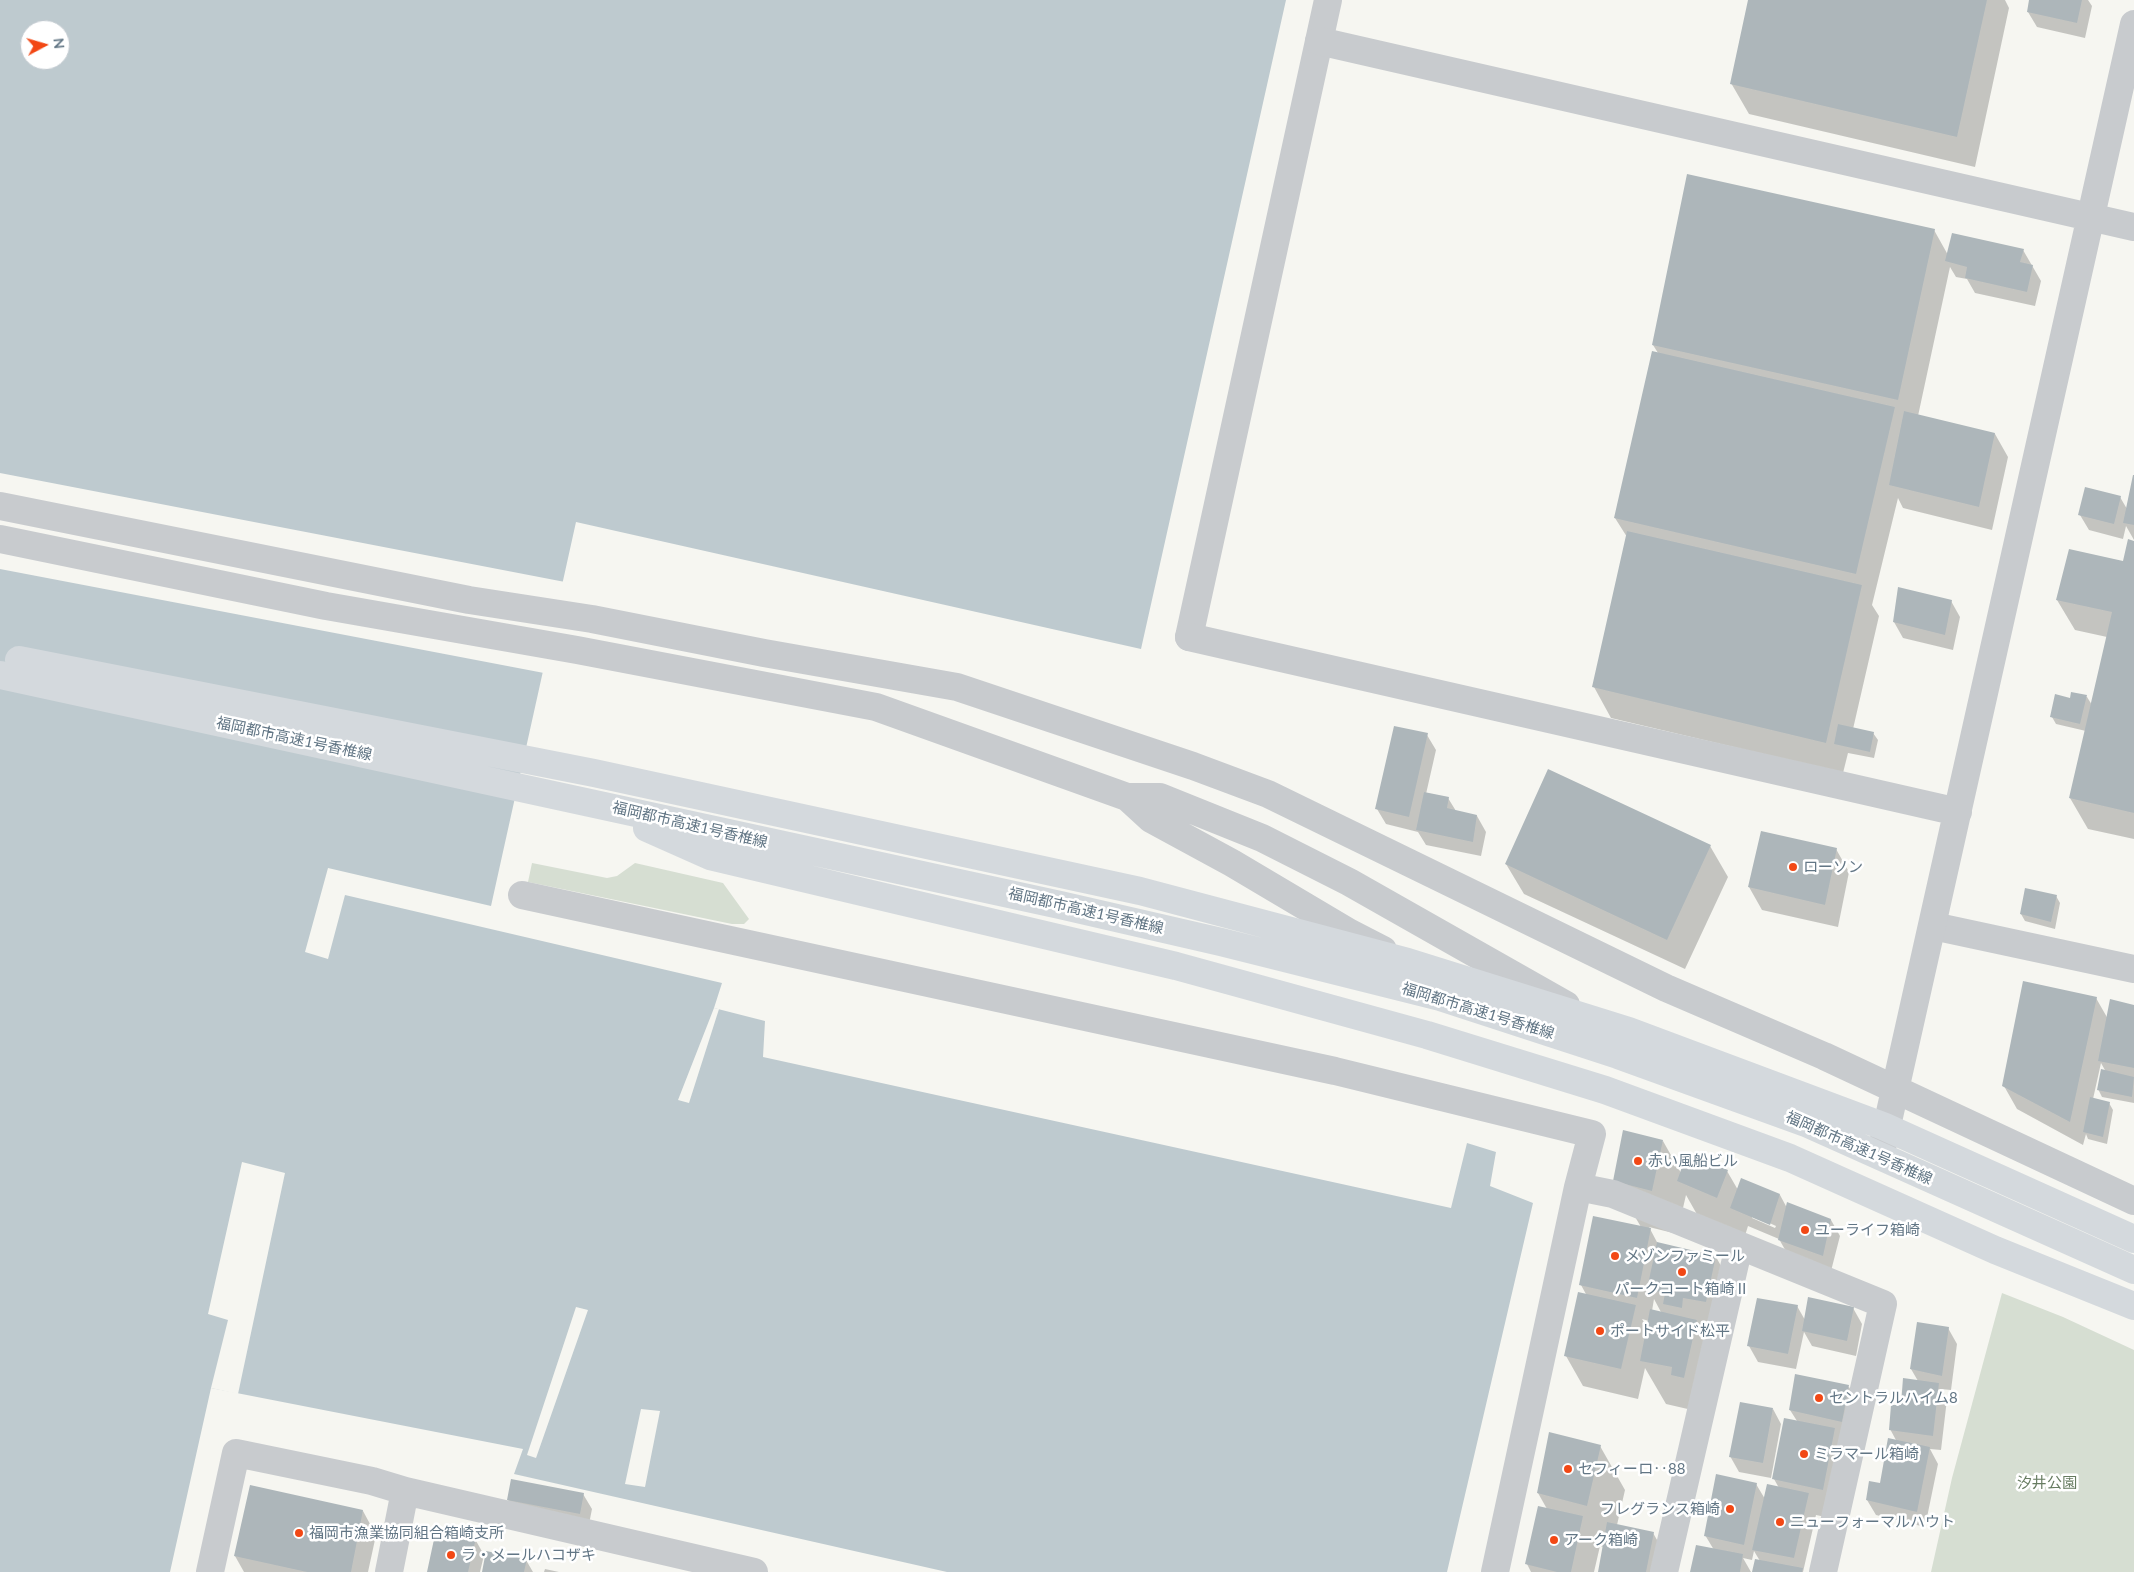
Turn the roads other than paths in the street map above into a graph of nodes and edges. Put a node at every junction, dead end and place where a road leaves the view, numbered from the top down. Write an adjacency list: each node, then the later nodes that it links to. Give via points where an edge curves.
1 (1328, 0): 3 (street)
2 (2134, 24): 4 (street)
3 (1319, 41): 4 (street); 12 (street, via 1189,637)
4 (2090, 218): 5 (street); 12 (street)
5 (2134, 227)
6 (0, 506): 17 (street, via 469,600 592,619 957,687 1268,794 1666,988 1824,1056)
7 (0, 538): 10 (street, via 326,606 876,707)
8 (0, 657): 21 (highway, 福岡都市高速1号香椎線, via 594,774 1140,891 1408,962 1629,1031 1883,1126)
9 (0, 675): 11 (highway, 福岡都市高速1号香椎線)
10 (1127, 797): 16 (street, via 1151,819 1350,933 1566,1045); 16 (street, via 1160,797 1262,838 1574,1009)
11 (592, 803): 24 (highway, 福岡都市高速1号香椎線, via 1060,904 1440,997 1618,1055 1806,1123); 25 (highway, via 710,856 1176,966 1427,1035 1605,1090 1790,1158 1996,1250)
12 (1958, 812): 14 (street)
13 (522, 895): 19 (street, via 1335,1071 1592,1134)
14 (1933, 926): 15 (street); 17 (street)
15 (2134, 969)
16 (1642, 1061): 18 (street)
17 (1896, 1091): 18 (street); 20 (street)
18 (1882, 1148): 23 (street)
19 (1578, 1187): 22 (street, via 1613,1194); 30 (street)
20 (2134, 1201)
21 (2134, 1239)
22 (1739, 1246): 31 (street); 32 (street, via 1883,1304)
23 (2134, 1259)
24 (2134, 1270)
25 (2134, 1306)
26 (405, 1491): 27 (street); 28 (street, via 372,1481 236,1453); 29 (street)
27 (740, 1570)
28 (210, 1572)
29 (389, 1572)
30 (1495, 1572)
31 (1664, 1572)
32 (1823, 1572)

